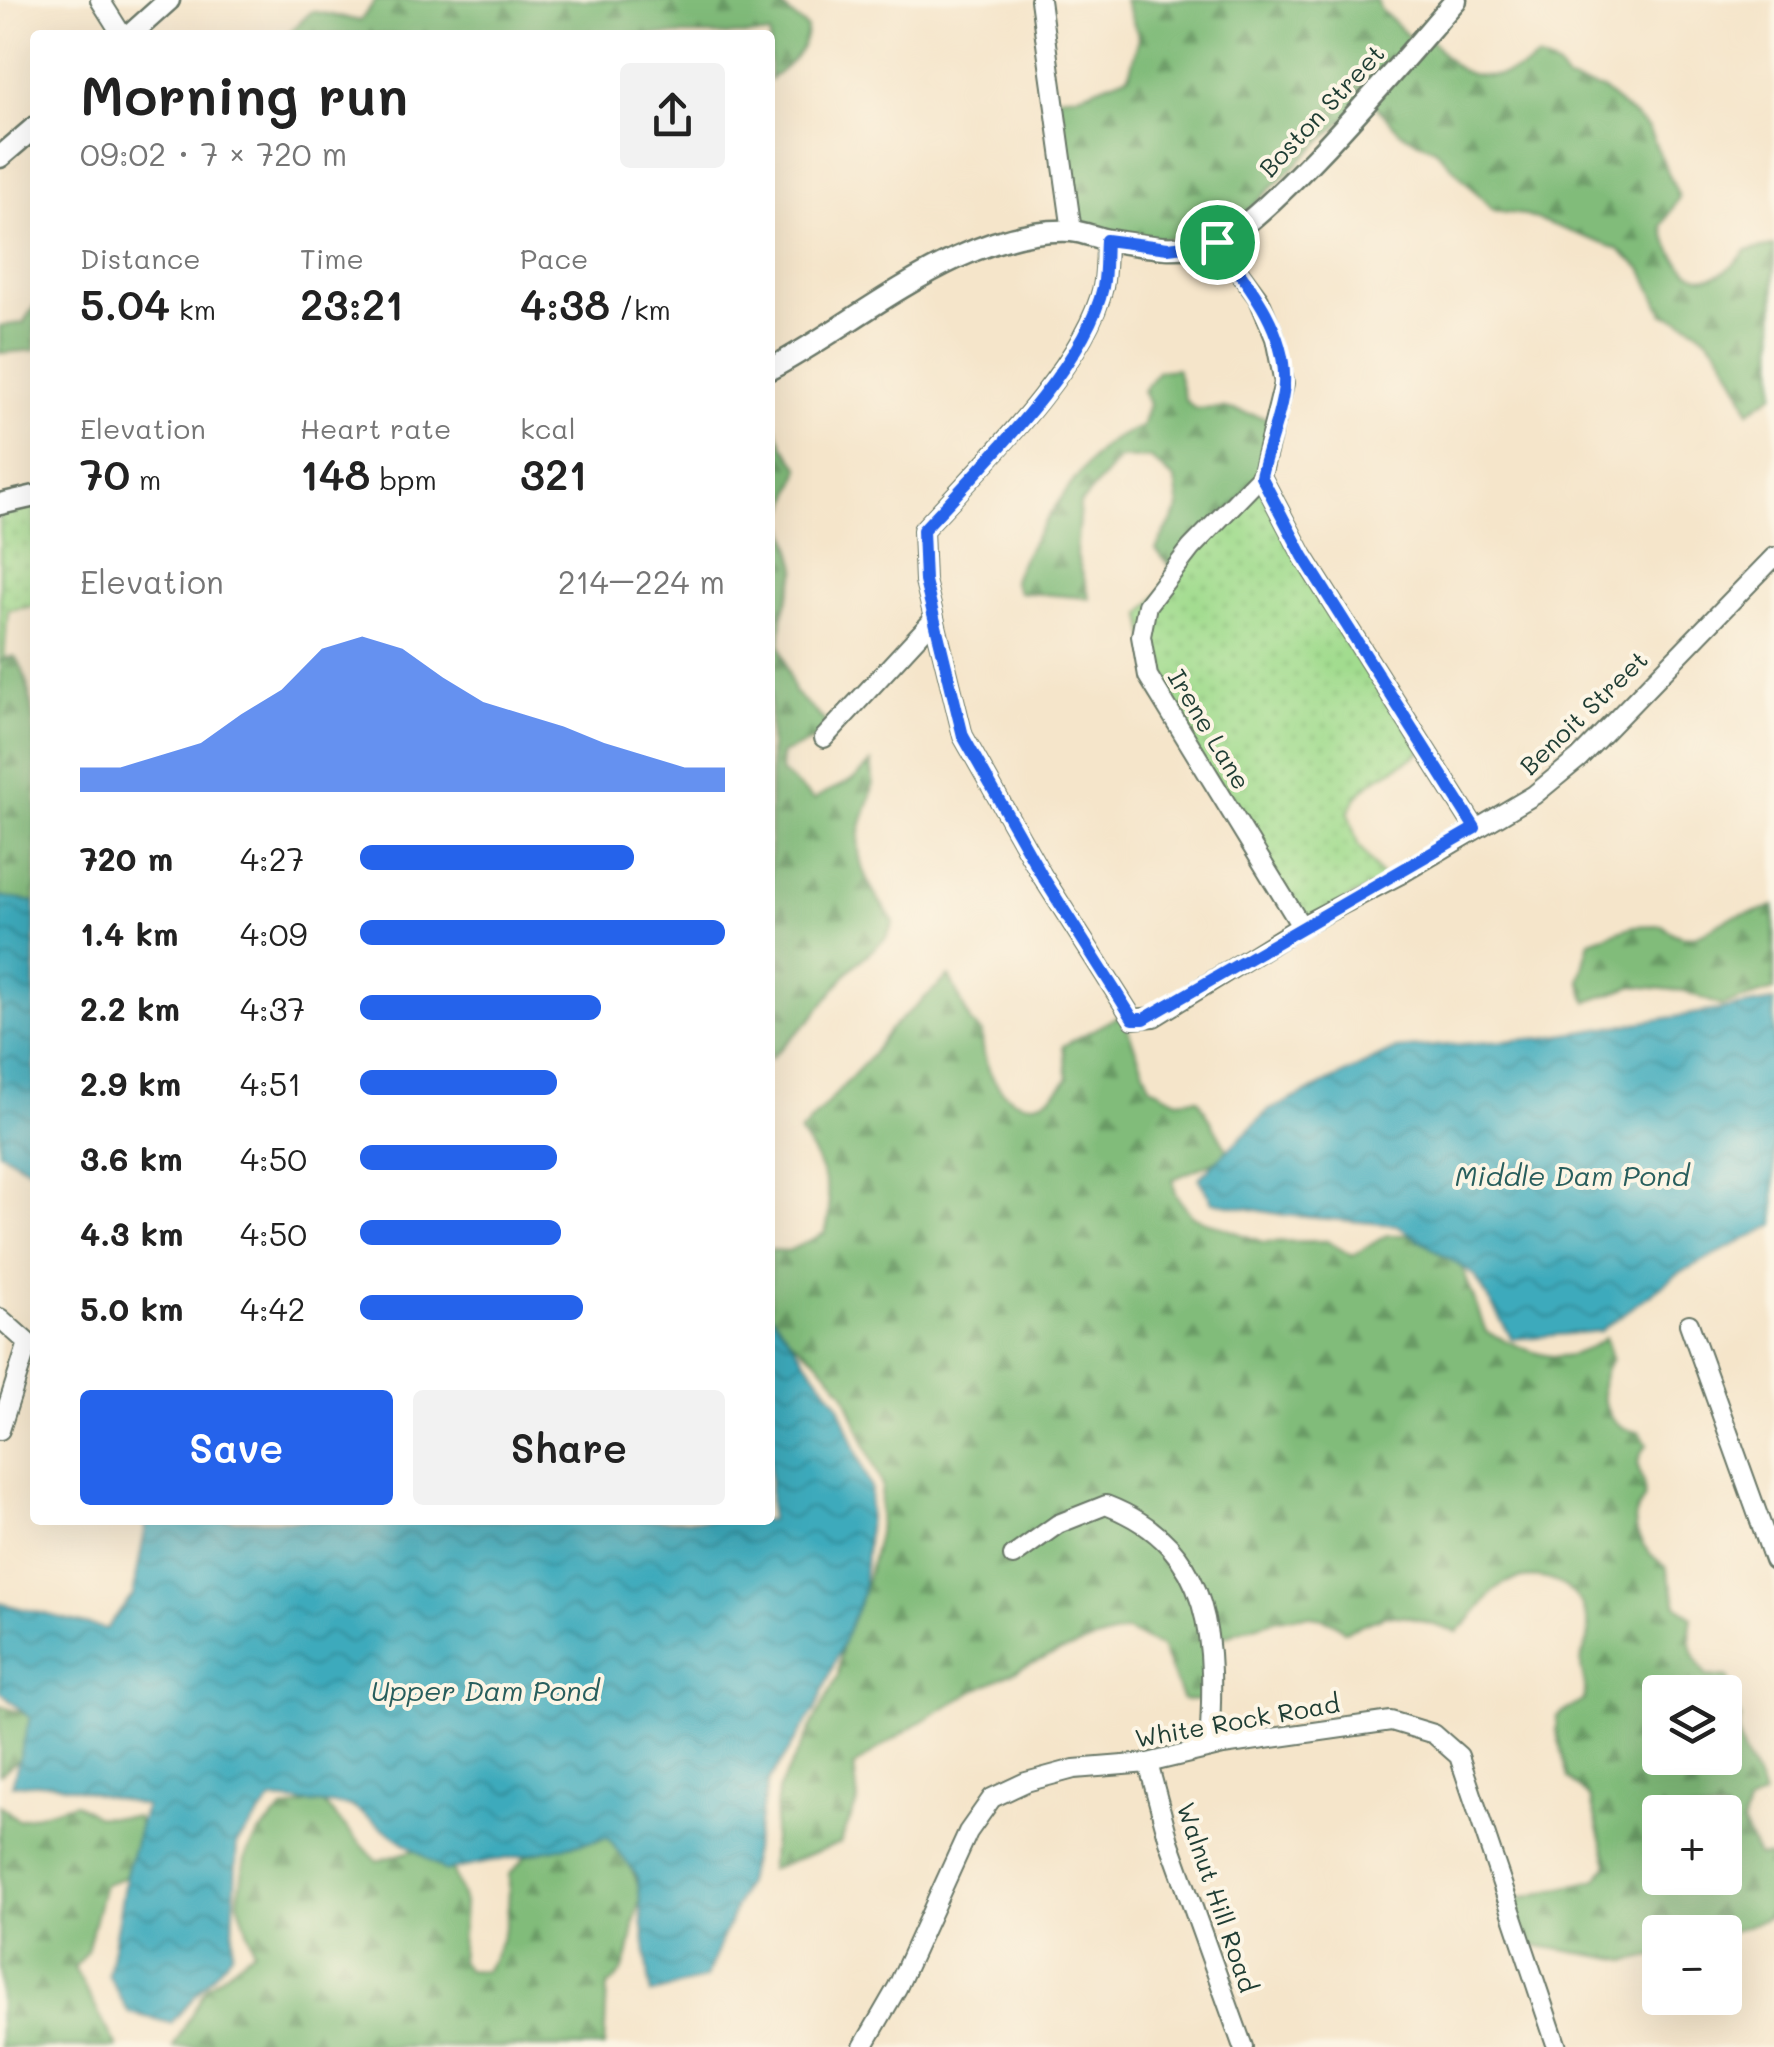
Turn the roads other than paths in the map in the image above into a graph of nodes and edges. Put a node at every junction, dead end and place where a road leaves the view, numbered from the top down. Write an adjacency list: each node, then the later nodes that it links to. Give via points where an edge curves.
1 (100, 0): 5 (street)
2 (169, 0): 6 (street)
3 (1040, 0): 9 (street)
4 (1456, 0): 11 (street, Boston Street, via 1320,151)
5 (119, 30)
6 (136, 30)
7 (30, 130): 8 (street)
8 (0, 157)
9 (1072, 231): 10 (street); 12 (street, via 979,248)
10 (1106, 240): 11 (street, via 1168,248); 17 (street, via 1103,288 1076,350 923,530)
11 (1217, 242): 13 (street, via 1259,299 1284,383)
12 (775, 366)
13 (1261, 476): 19 (street, via 1303,556); 20 (street, Irene Lane, via 1147,605 1141,636 1148,676)
14 (30, 497): 15 (street)
15 (0, 504)
16 (1774, 557): 19 (street, Benoit Street, via 1579,758 1534,795)
17 (934, 619): 18 (street); 20 (street, Benoit Street, via 963,736 1133,1019 1144,1019)
18 (824, 738)
19 (1475, 828): 20 (street, Benoit Street)
20 (1301, 926)
21 (0, 1318): 23 (street)
22 (1689, 1324): 27 (street)
23 (30, 1343)
24 (30, 1350): 25 (street)
25 (0, 1430)
26 (1014, 1556): 28 (street, via 1058,1524 1106,1505 1137,1517 1172,1548 1192,1576 1205,1616 1214,1671)
27 (1774, 1560)
28 (1209, 1748): 29 (street, White Rock Road); 32 (street, White Rock Road, via 1390,1721 1434,1734 1458,1756)
29 (1148, 1763): 30 (street, White Rock Road, via 1074,1768 992,1798 968,1832); 31 (street, Walnut Hill Road, via 1168,1840)
30 (864, 2047)
31 (1244, 2047)
32 (1557, 2047)

